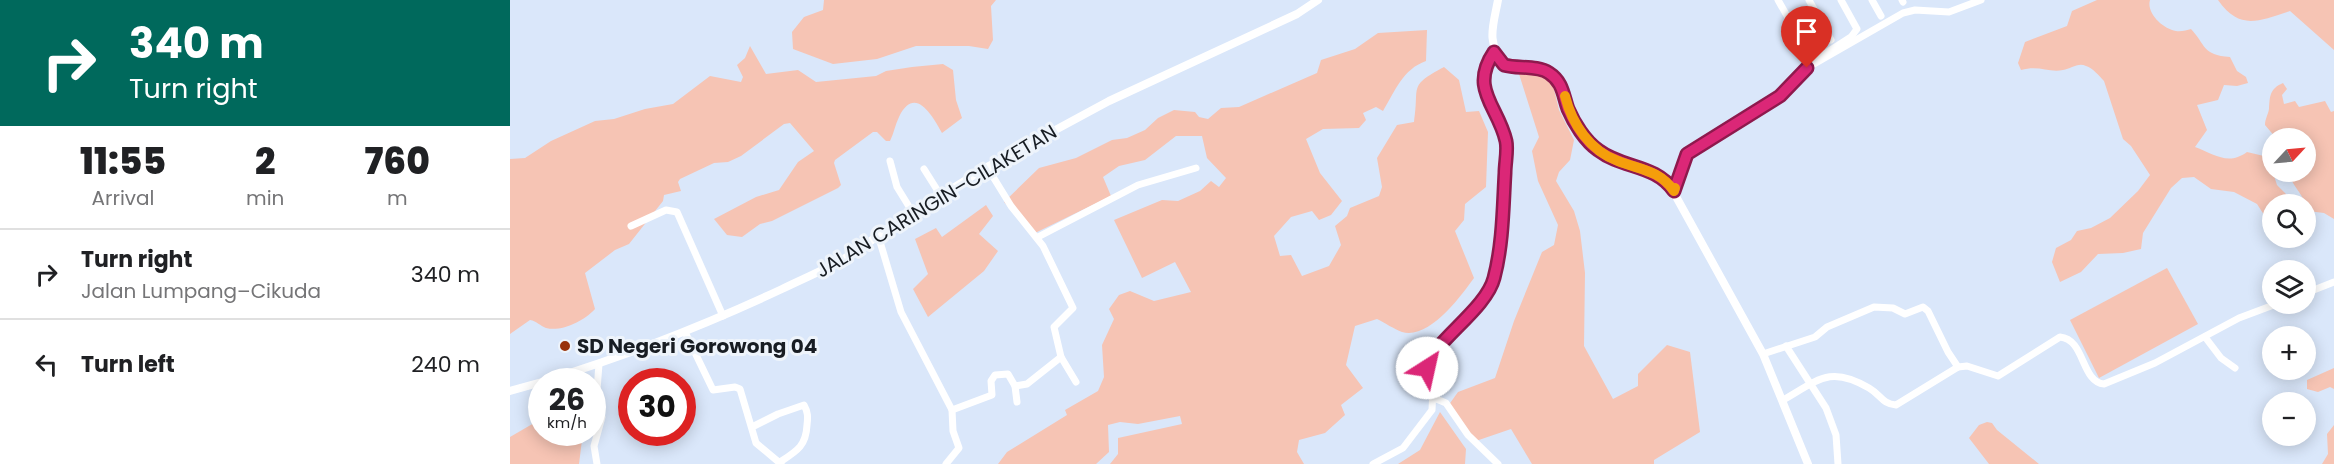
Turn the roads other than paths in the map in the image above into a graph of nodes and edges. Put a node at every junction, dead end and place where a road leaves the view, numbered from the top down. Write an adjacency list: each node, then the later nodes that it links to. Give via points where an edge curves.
1 (1318, 0): 14 (street, JALAN CARINGIN–CILAKETAN, via 1297,14 1117,96)
2 (1498, 0): 10 (street, via 1492,34)
3 (1778, 0): 11 (street)
4 (1809, 0): 9 (street)
5 (1841, 0): 12 (street, via 1857,29 1851,37 1811,61)
6 (1872, 0): 8 (street)
7 (1981, 0): 12 (street, via 1949,12 1903,13)
8 (1881, 16)
9 (1831, 40)
10 (1494, 52): 17 (street, via 1504,65 1548,72 1559,82 1568,109 1595,149 1619,162 1655,172); 41 (street, via 1486,63 1483,83 1506,142 1495,276 1490,291 1427,363)
11 (1808, 53)
12 (1807, 68): 17 (street, via 1780,96 1687,154)
13 (890, 161): 19 (street, via 897,187)
14 (987, 167): 18 (street, JALAN CARINGIN–CILAKETAN); 22 (street, via 1011,206)
15 (1196, 168): 22 (street, via 1138,185)
16 (924, 169): 18 (street)
17 (1674, 191): 30 (street)
18 (941, 196): 19 (street, JALAN CARINGIN–CILAKETAN)
19 (913, 213): 21 (street, JALAN CARINGIN–CILAKETAN)
20 (631, 226): 26 (street, via 666,210 677,212)
21 (878, 235): 26 (street, JALAN CARINGIN–CILAKETAN, via 866,246 814,274); 44 (street, via 901,312)
22 (1038, 237): 31 (street, via 1073,308 1054,327)
23 (2334, 282): 24 (street)
24 (2316, 289)
25 (2262, 309): 28 (street)
26 (723, 316): 27 (street, JALAN CARINGIN–CILAKETAN)
27 (685, 332): 32 (street, JALAN CARINGIN–CILAKETAN); 45 (street, via 713,390 740,389)
28 (2205, 337): 33 (street, via 2104,384 2096,382 2075,345 2064,337 2056,338 1998,376); 35 (street, via 2221,358)
29 (1786, 346): 30 (street); 33 (street, via 1815,337 1827,327 1874,307 1893,308 1905,315 1923,307); 37 (street)
30 (1763, 354): 42 (street)
31 (1061, 357): 36 (street); 39 (street, via 1027,384)
32 (599, 364): 34 (street, JALAN CARINGIN–CILAKETAN); 47 (street, via 596,403 602,417 594,446)
33 (1958, 367): 37 (street, via 1896,405 1887,404 1870,388 1840,375)
34 (586, 368)
35 (2235, 368)
36 (1076, 382)
37 (1810, 385): 42 (street); 52 (street, via 1834,427)
38 (528, 386): 40 (street, JALAN CARINGIN–CILAKETAN)
39 (1015, 386): 43 (street); 44 (street, via 1008,374 995,375 991,381 992,395)
40 (510, 391)
41 (1434, 398): 49 (street, via 1428,417 1408,443); 50 (street, via 1446,403 1468,435)
42 (1783, 400): 51 (street)
43 (1017, 402)
44 (952, 410): 48 (street, via 952,431 959,448)
45 (752, 427): 46 (street, via 761,449); 46 (street, via 804,405 807,439 802,448)
46 (781, 463)
47 (597, 464)
48 (946, 464)
49 (1373, 464)
50 (1498, 464)
51 (1808, 464)
52 (1838, 464)

